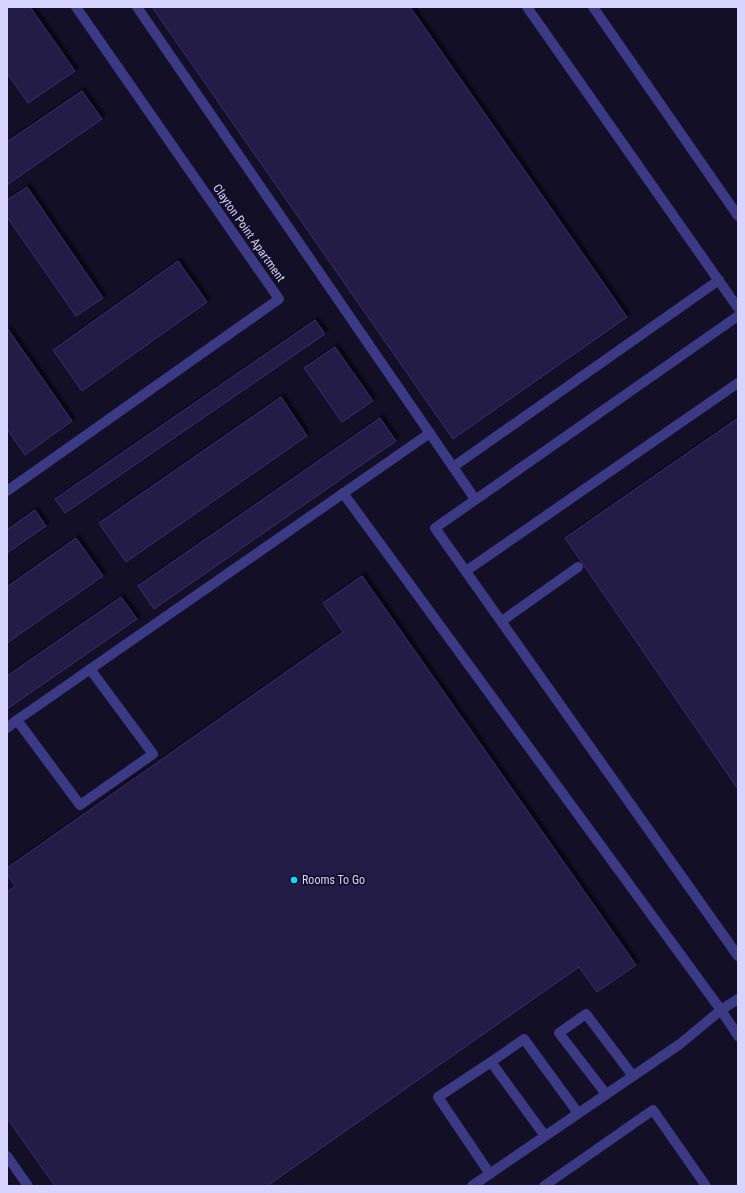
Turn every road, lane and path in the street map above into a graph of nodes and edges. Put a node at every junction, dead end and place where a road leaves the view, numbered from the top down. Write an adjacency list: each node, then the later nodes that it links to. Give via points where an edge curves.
1 (76, 7): 12 (lane, Clayton Point Apartment, via 279,299)
2 (137, 7): 10 (lane)
3 (527, 7): 6 (lane)
4 (593, 7): 5 (lane)
5 (738, 216)
6 (718, 280): 7 (lane); 11 (lane)
7 (738, 308)
8 (738, 316): 14 (lane)
9 (738, 383): 16 (lane)
10 (430, 433): 11 (lane); 13 (lane)
11 (453, 467): 14 (lane)
12 (7, 492)
13 (343, 493): 18 (lane); 23 (lane)
14 (476, 499): 16 (lane, via 435,528)
15 (578, 567): 17 (lane)
16 (466, 570): 17 (lane)
17 (502, 621): 21 (lane)
18 (90, 669): 19 (lane); 19 (lane, via 152,754 80,805)
19 (16, 720): 20 (lane)
20 (7, 728)
21 (738, 956)
22 (738, 999): 23 (lane)
23 (720, 1010): 24 (lane); 26 (lane, via 680,1044)
24 (738, 1036)
25 (491, 1062): 28 (lane, via 524,1039); 29 (lane); 31 (lane, via 438,1097)
26 (633, 1076): 27 (lane); 27 (lane, via 586,1014 559,1033)
27 (606, 1094): 28 (lane)
28 (578, 1113): 29 (lane)
29 (546, 1136): 31 (lane)
30 (7, 1156): 32 (lane)
31 (490, 1174): 33 (lane)
32 (28, 1186)
33 (472, 1186)
34 (544, 1186): 35 (lane, via 653,1110)
35 (706, 1186)

